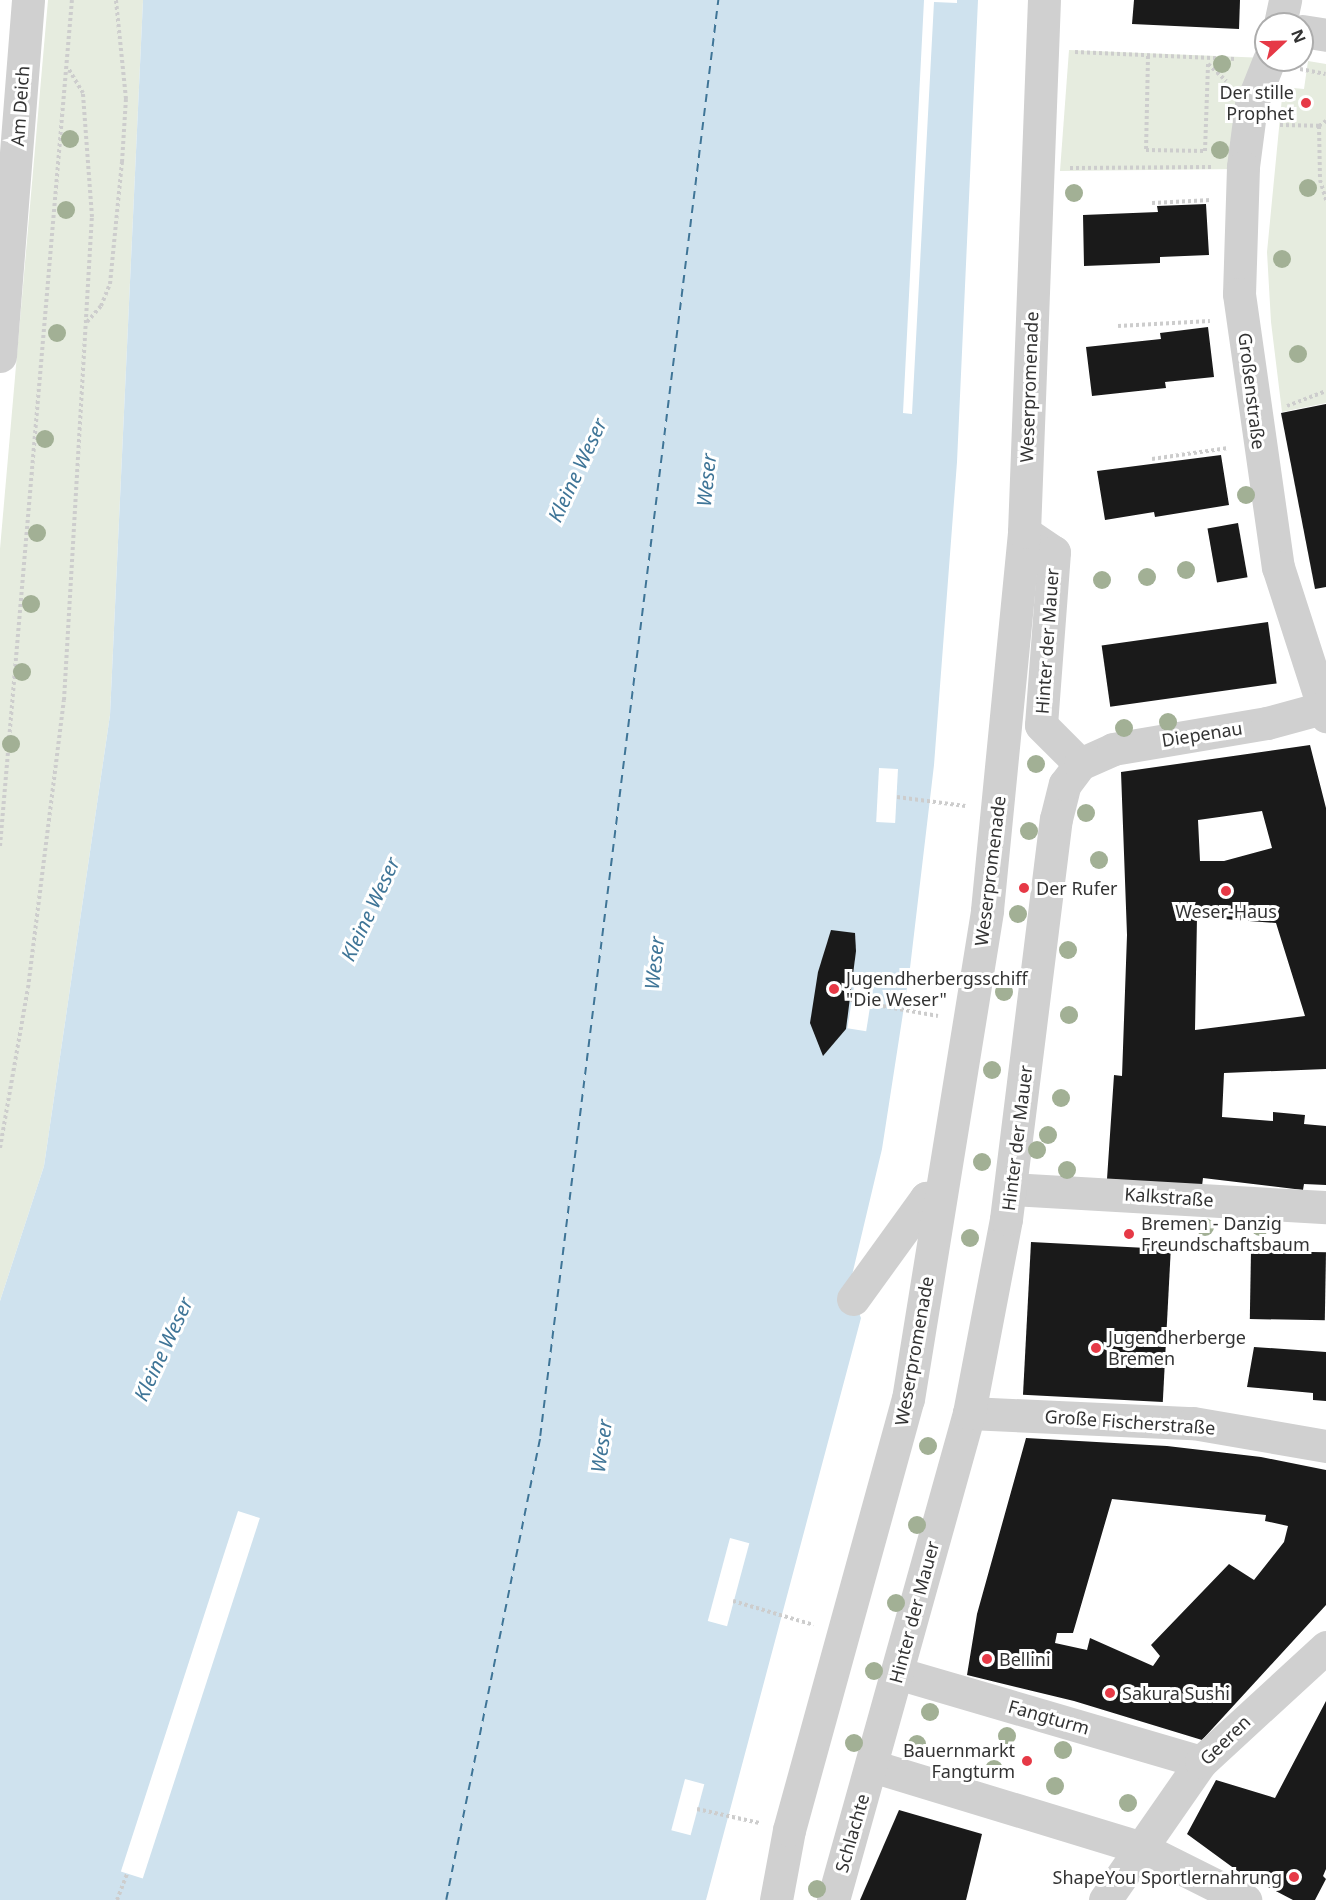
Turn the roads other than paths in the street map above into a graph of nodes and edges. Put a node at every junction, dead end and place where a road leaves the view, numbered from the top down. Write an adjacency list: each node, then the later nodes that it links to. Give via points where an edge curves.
1 (28, 0): 4 (street, Am Deich)
2 (1044, 0): 5 (street, Weserpromenade)
3 (1264, 72): 6 (street, Großenstraße, via 1251,105 1241,198 1242,319 1278,567)
4 (0, 356)
5 (1024, 532): 7 (street, Hinter der Mauer, via 1054,552 1041,725); 9 (street, Weserpromenade, via 987,909)
6 (1325, 710): 7 (street, Diepenau, via 1126,746)
7 (1080, 764): 8 (street, Hinter der Mauer, via 1065,784 1056,819)
8 (1011, 1188): 10 (street, Kalkstraße); 12 (street, Hinter der Mauer)
9 (939, 1201): 11 (street, via 926,1198); 19 (street, Weserpromenade, via 908,1399 789,1830)
10 (1326, 1207)
11 (853, 1299)
12 (969, 1413): 13 (street, Große Fischerstraße, via 1193,1423); 15 (street, Hinter der Mauer)
13 (1326, 1446)
14 (1326, 1647): 16 (street, Geeren)
15 (897, 1672): 16 (street, Fangturm); 17 (street, Hinter der Mauer)
16 (1201, 1762): 18 (street, Geeren)
17 (872, 1766): 18 (street); 20 (street, Schlachte)
18 (1138, 1847): 21 (street, Geeren); 22 (street)
19 (776, 1900)
20 (833, 1900)
21 (1105, 1900)
22 (1245, 1900)

